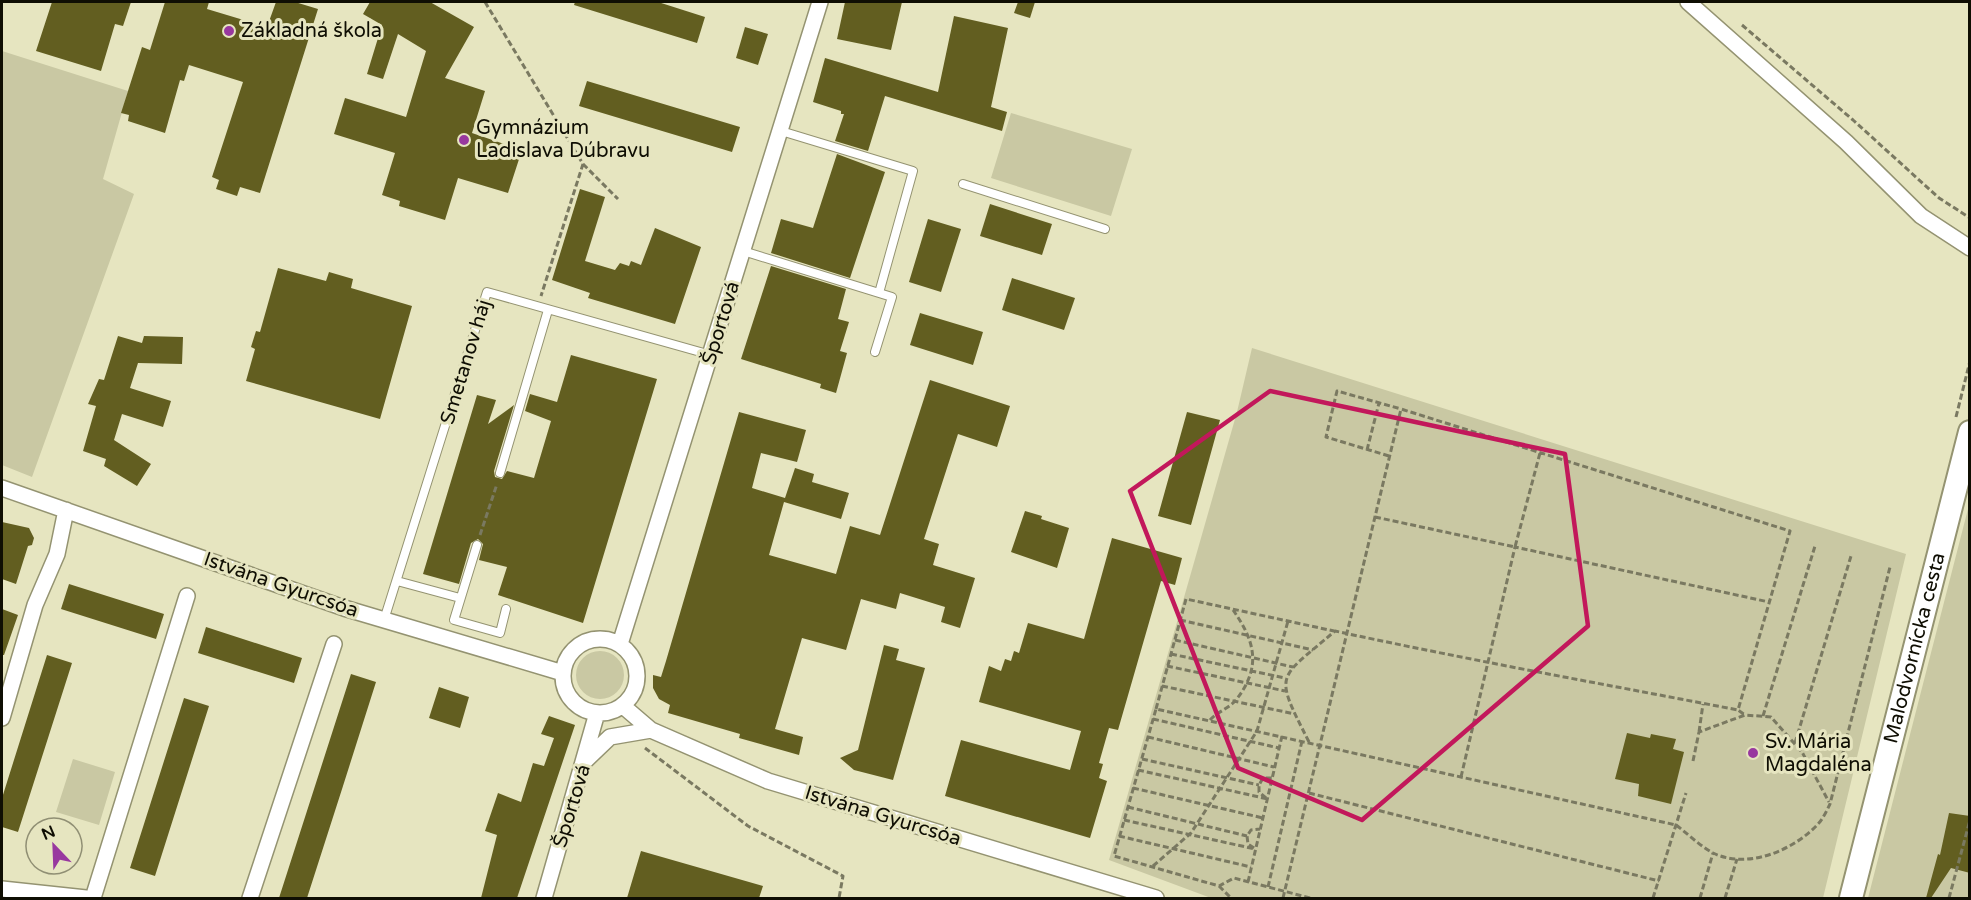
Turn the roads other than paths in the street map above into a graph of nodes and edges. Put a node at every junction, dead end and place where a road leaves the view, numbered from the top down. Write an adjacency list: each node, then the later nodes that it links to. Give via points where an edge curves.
1 (820, 2): 3 (street, Športová)
2 (1688, 2): 6 (street, via 1846,142 1921,216)
3 (781, 131): 7 (street, Športová); 8 (lane, via 913,171)
4 (963, 184): 5 (lane)
5 (1105, 229)
6 (1970, 248)
7 (743, 251): 8 (lane); 11 (street, Športová)
8 (879, 293): 10 (lane, via 892,297)
9 (548, 310): 11 (lane, Smetanov háj); 13 (lane); 17 (lane, Smetanov háj, via 487,291)
10 (875, 352)
11 (711, 355): 23 (street, Športová)
12 (1970, 432): 36 (street, Malodvornícka cesta)
13 (500, 473)
14 (2, 488): 15 (street, Istvána Gyurcsóa)
15 (66, 510): 21 (street, Istvána Gyurcsóa); 27 (street, via 57,554 35,605)
16 (477, 545): 19 (lane)
17 (397, 581): 19 (lane); 21 (lane, Smetanov háj)
18 (187, 596): 32 (street)
19 (460, 598): 20 (lane, via 454,620 500,633)
20 (506, 609)
21 (384, 620): 24 (street, Istvána Gyurcsóa)
22 (334, 644): 33 (street)
23 (620, 644): 24 (street, via 602,639 584,643 569,655); 25 (street, via 636,663 638,675 637,687)
24 (563, 673): 26 (street, via 566,693 588,712)
25 (623, 706): 26 (street); 28 (street, Istvána Gyurcsóa)
26 (597, 713): 29 (street, Športová)
27 (2, 718)
28 (651, 730): 29 (street, via 610,737); 35 (street, Istvána Gyurcsóa, via 768,781)
29 (586, 760): 34 (street, Športová)
30 (2, 889): 31 (street)
31 (86, 898)
32 (93, 898)
33 (250, 898)
34 (544, 898)
35 (1156, 898)
36 (1851, 898)

